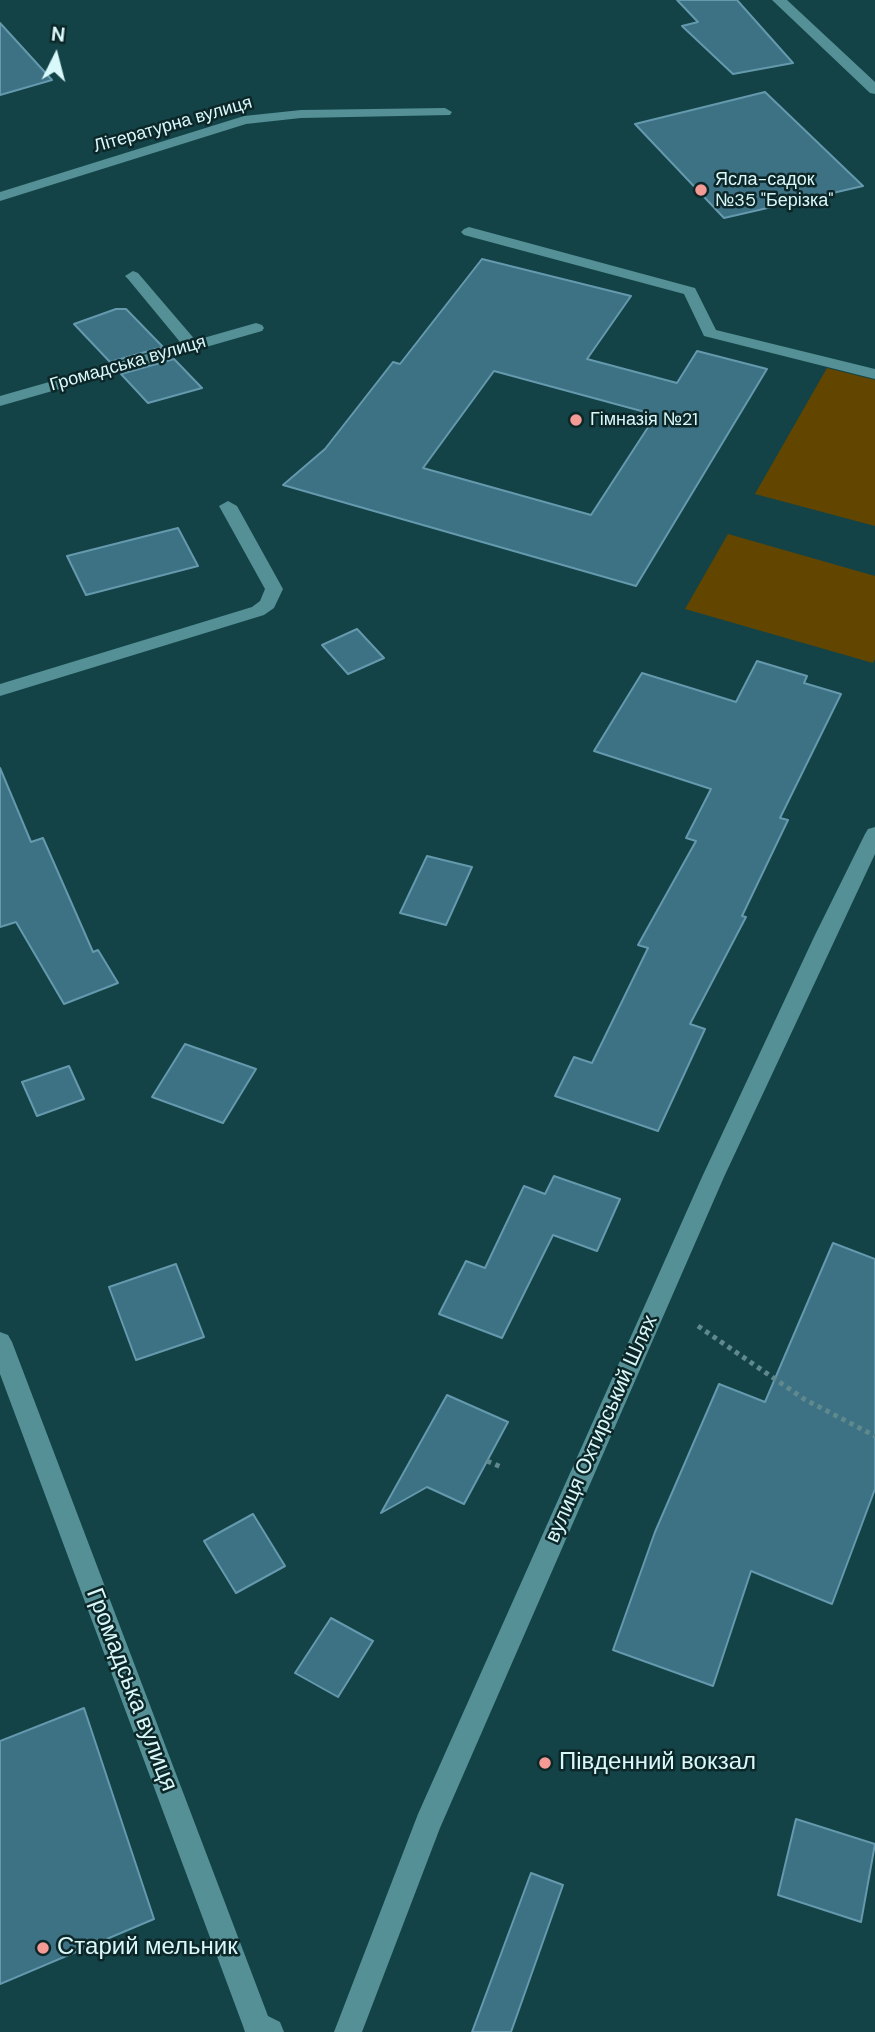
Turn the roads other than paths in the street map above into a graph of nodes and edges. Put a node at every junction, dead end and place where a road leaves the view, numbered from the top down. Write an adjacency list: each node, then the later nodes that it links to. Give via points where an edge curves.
1 (779, 0): 2 (street)
2 (875, 90)
3 (445, 112): 4 (street, Літературна вулиця, via 300,114 244,120)
4 (0, 197)
5 (469, 232): 9 (street, via 690,291 710,334)
6 (133, 276): 8 (street)
7 (257, 328): 8 (street, Громадська вулиця)
8 (191, 345): 10 (street, Громадська вулиця)
9 (875, 374)
10 (0, 401)
11 (228, 506): 12 (street, via 274,589 268,604 258,611)
12 (0, 690)
13 (875, 834): 16 (street, вулиця Охтирський Шлях, via 713,1177 439,1799)
14 (0, 1342): 15 (street, Громадська вулиця, via 257,2026)
15 (270, 2032)
16 (348, 2032)

